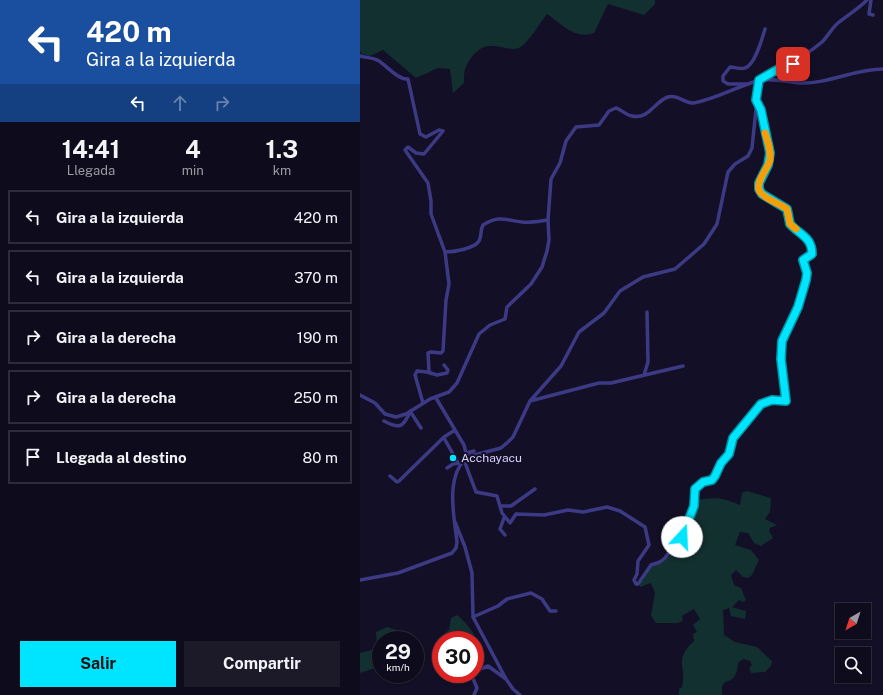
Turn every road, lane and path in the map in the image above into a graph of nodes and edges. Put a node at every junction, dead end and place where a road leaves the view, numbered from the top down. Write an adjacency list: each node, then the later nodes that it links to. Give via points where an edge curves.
1 (867, 0): 7 (street, via 839,22 824,40 793,64)
2 (871, 0): 3 (street, via 868,12)
3 (873, 15)
4 (765, 29): 8 (street, via 750,65 742,69 730,67 723,76 723,81 728,84)
5 (360, 56): 11 (street, via 370,57 403,79 408,79 420,134 426,137 442,131 424,154 416,153 408,147 405,150 428,183 431,214)
6 (883, 69): 7 (street, via 860,71 832,80 814,82)
7 (759, 80): 8 (street); 9 (street)
8 (749, 84): 10 (street, via 694,103 675,96 669,97 638,117 620,109 612,109 599,125 576,127 566,141 560,163 551,179)
9 (756, 100): 19 (street, via 752,148 748,156 728,172 717,224 704,244 675,269 642,277 620,291 604,313 579,332 561,366); 33 (street, via 761,110 770,153 759,189 762,194 787,209 790,224 808,238 812,248 812,254 803,260 807,273 806,280 798,307 782,341 781,359 786,401 766,402 756,409 733,438 729,454 712,480 703,482 695,489 694,506 682,537 665,558 651,565 638,584 634,580 638,561 649,545 645,527 620,511 607,507 583,512 568,510 544,515 516,514 510,523)
10 (548, 220): 11 (street, via 524,222 497,219 483,225 478,242 474,246); 18 (street, via 547,251 536,279 508,304 505,319 490,325 479,334 457,383 449,392)
11 (445, 252): 15 (street, via 449,284 444,348 441,353 428,353)
12 (647, 312): 16 (street, via 648,362)
13 (444, 365): 15 (street, via 447,373 442,375)
14 (683, 366): 16 (street)
15 (428, 372): 20 (street, via 417,371 415,376)
16 (644, 375): 19 (street, via 611,383 599,383)
17 (360, 395): 21 (street, via 392,417 402,416)
18 (436, 398): 20 (street); 24 (street)
19 (530, 402): 27 (street, via 513,436 501,448)
20 (423, 403): 21 (street)
21 (410, 411): 22 (street, via 407,419 399,426); 23 (street)
22 (384, 421)
23 (421, 428)
24 (455, 430): 27 (street); 30 (street, via 444,437 399,481)
25 (444, 438): 28 (street)
26 (474, 450): 27 (street)
27 (467, 455): 28 (street)
28 (461, 462): 29 (street); 32 (street, via 476,492 497,496); 34 (street, via 452,494)
29 (447, 468)
30 (390, 476)
31 (535, 489): 32 (street, via 511,506)
32 (500, 506): 33 (street)
33 (504, 518): 35 (street, via 500,529)
34 (454, 521): 36 (street, via 457,542 452,553 398,573); 38 (street, via 472,573)
35 (506, 535)
36 (360, 580)
37 (556, 611): 38 (street, via 550,611 542,599 531,593 507,599)
38 (473, 617): 40 (street)
39 (484, 668): 40 (street, via 488,666)
40 (506, 680): 43 (street)
41 (475, 683): 42 (street, via 477,692)
42 (474, 695)
43 (520, 695)

